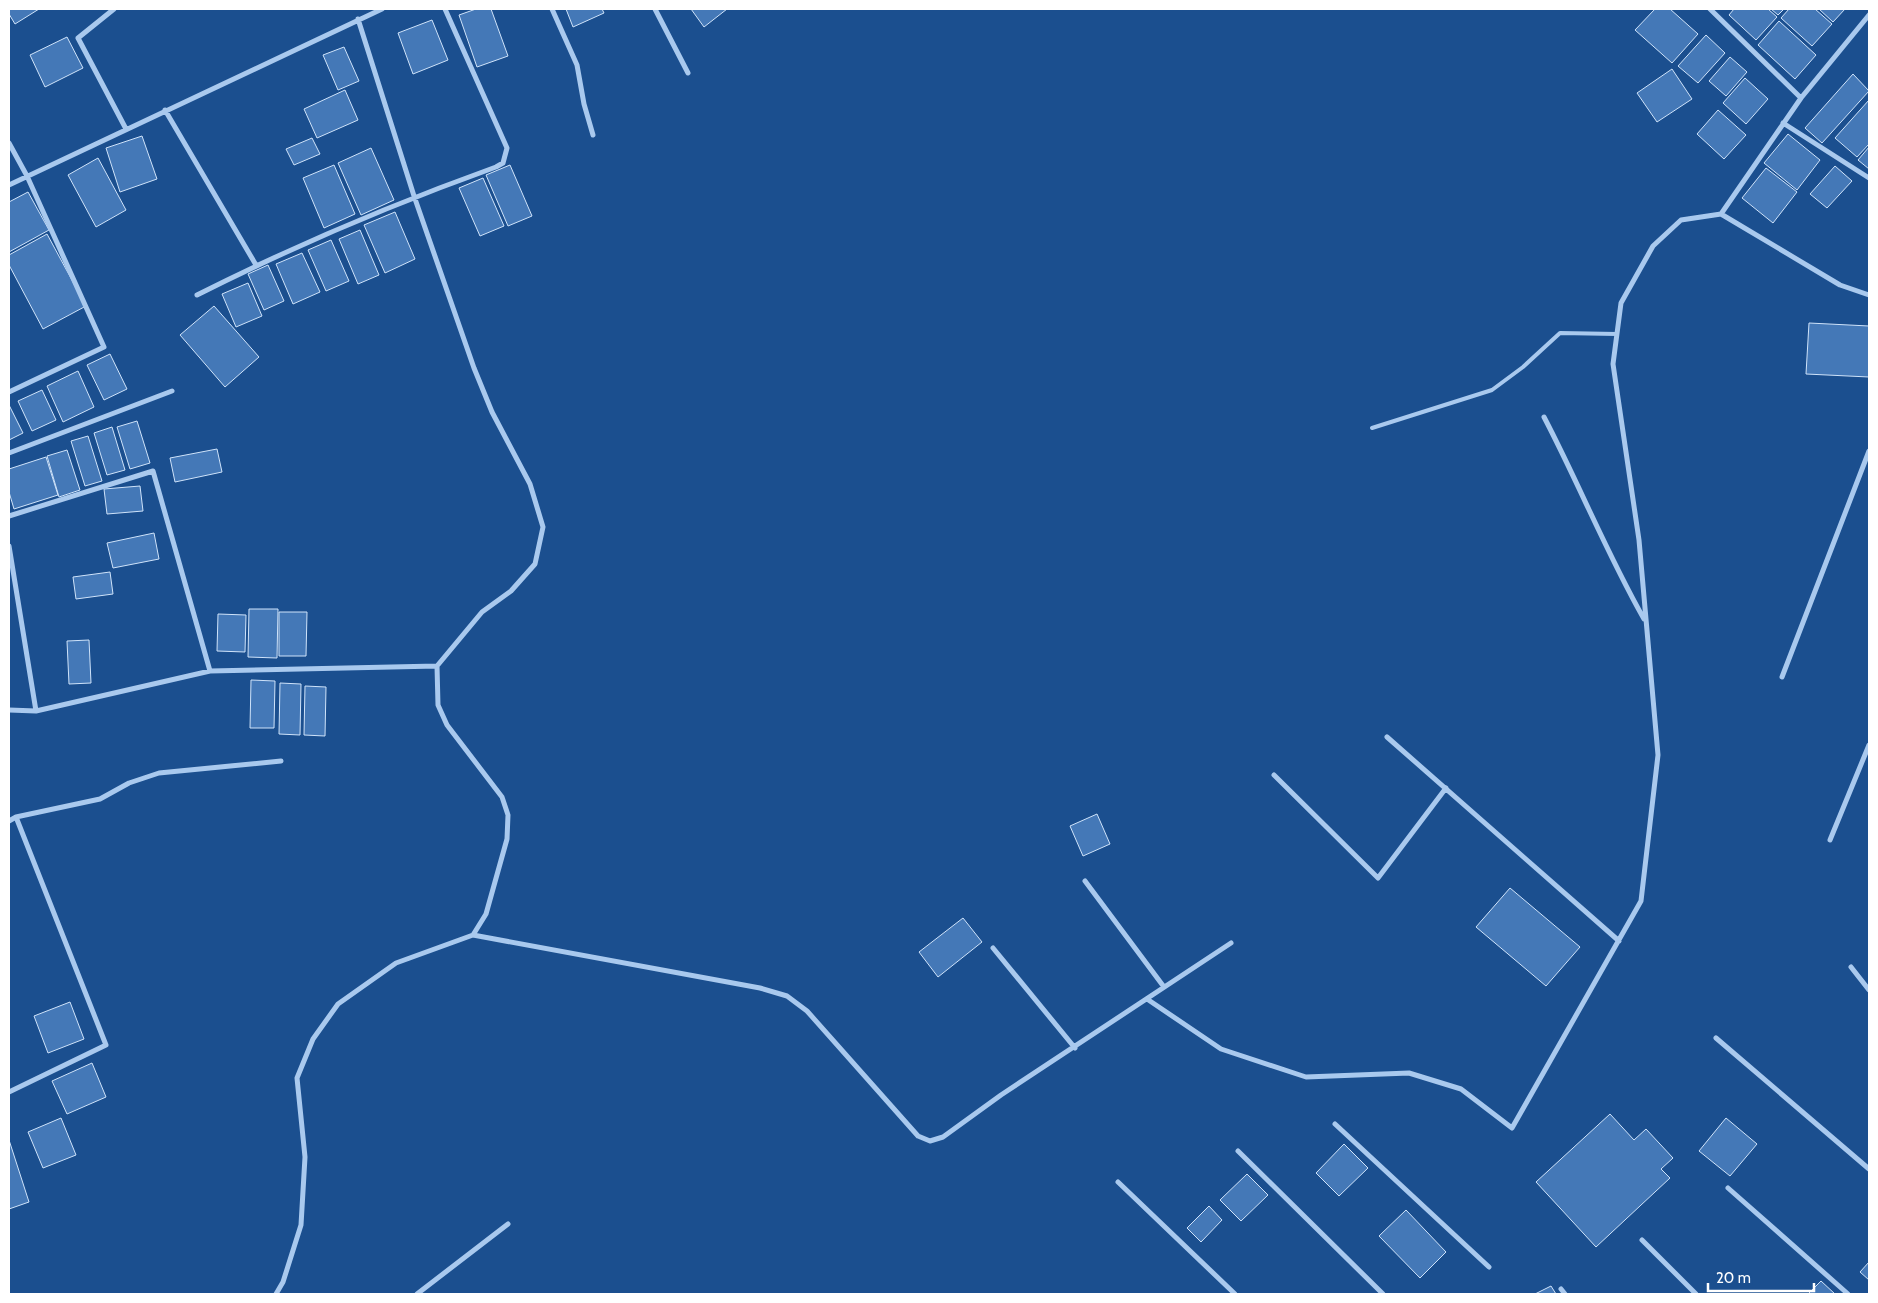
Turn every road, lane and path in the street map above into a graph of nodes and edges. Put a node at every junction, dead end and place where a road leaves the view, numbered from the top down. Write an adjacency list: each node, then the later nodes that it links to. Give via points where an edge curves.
1 (114, 9): 13 (street, via 78,38)
2 (382, 9): 8 (street)
3 (445, 9): 19 (street, via 507,148 506,155 496,168)
4 (552, 9): 14 (street, via 577,65)
5 (655, 9): 9 (street)
6 (1710, 9): 10 (street)
7 (1869, 15): 10 (street)
8 (358, 20): 11 (street); 19 (street)
9 (688, 73)
10 (1801, 98): 12 (street)
11 (165, 110): 13 (street); 21 (street)
12 (1783, 123): 17 (street); 20 (street)
13 (126, 129): 16 (street)
14 (593, 135)
15 (9, 143): 16 (street)
16 (27, 176): 18 (street); 26 (street, via 104,347)
17 (1869, 178)
18 (9, 185)
19 (414, 196): 21 (street); 34 (street, via 474,368 492,412 530,484 543,527 535,564 511,591 482,612)
20 (1721, 214): 23 (street, via 1840,285); 24 (street, via 1681,220 1653,246 1621,303)
21 (256, 266): 22 (street)
22 (198, 295)
23 (1869, 296)
24 (1617, 334): 28 (lane, via 1560,333 1492,390); 33 (street, via 1613,364 1639,540)
25 (172, 391): 30 (street)
26 (9, 392)
27 (1544, 417): 33 (street)
28 (1372, 428)
29 (1869, 451): 36 (street)
30 (9, 453)
31 (9, 516): 35 (street, via 153,471)
32 (9, 546): 38 (street)
33 (1646, 621): 49 (street, via 1658,754 1640,901)
34 (437, 666): 35 (street); 48 (street, via 438,706 447,726 502,798 508,815 507,839 486,914)
35 (210, 671): 38 (street)
36 (1782, 677)
37 (9, 710): 38 (street)
38 (36, 711)
39 (1387, 737): 43 (street)
40 (1869, 745): 46 (street)
41 (281, 761): 44 (street, via 159,773 100,798)
42 (1274, 775): 43 (street, via 1378,878)
43 (1446, 788): 49 (street)
44 (16, 817): 45 (street); 58 (street, via 106,1045)
45 (9, 822)
46 (1830, 840)
47 (1085, 881): 53 (street)
48 (473, 935): 57 (street, via 760,988 787,996 806,1011 918,1136 930,1141 943,1137); 68 (street, via 396,962 338,1004 314,1038 297,1078 305,1157 302,1225)
49 (1619, 941): 55 (street, via 1512,1128 1461,1089 1409,1072 1306,1077 1221,1049)
50 (1230, 943): 53 (street)
51 (993, 948): 57 (street)
52 (1851, 967): 54 (street)
53 (1164, 987): 55 (street)
54 (1869, 990)
55 (1147, 999): 57 (street)
56 (1716, 1038): 61 (street)
57 (1075, 1048)
58 (9, 1092)
59 (1335, 1124): 66 (street)
60 (1238, 1151): 71 (street)
61 (1869, 1169)
62 (1118, 1182): 70 (street)
63 (1728, 1188): 74 (street)
64 (508, 1224): 69 (street)
65 (1642, 1240): 73 (street)
66 (1489, 1266)
67 (1561, 1289): 72 (street)
68 (276, 1294)
69 (416, 1294)
70 (1235, 1294)
71 (1383, 1294)
72 (1565, 1294)
73 (1696, 1294)
74 (1848, 1294)

